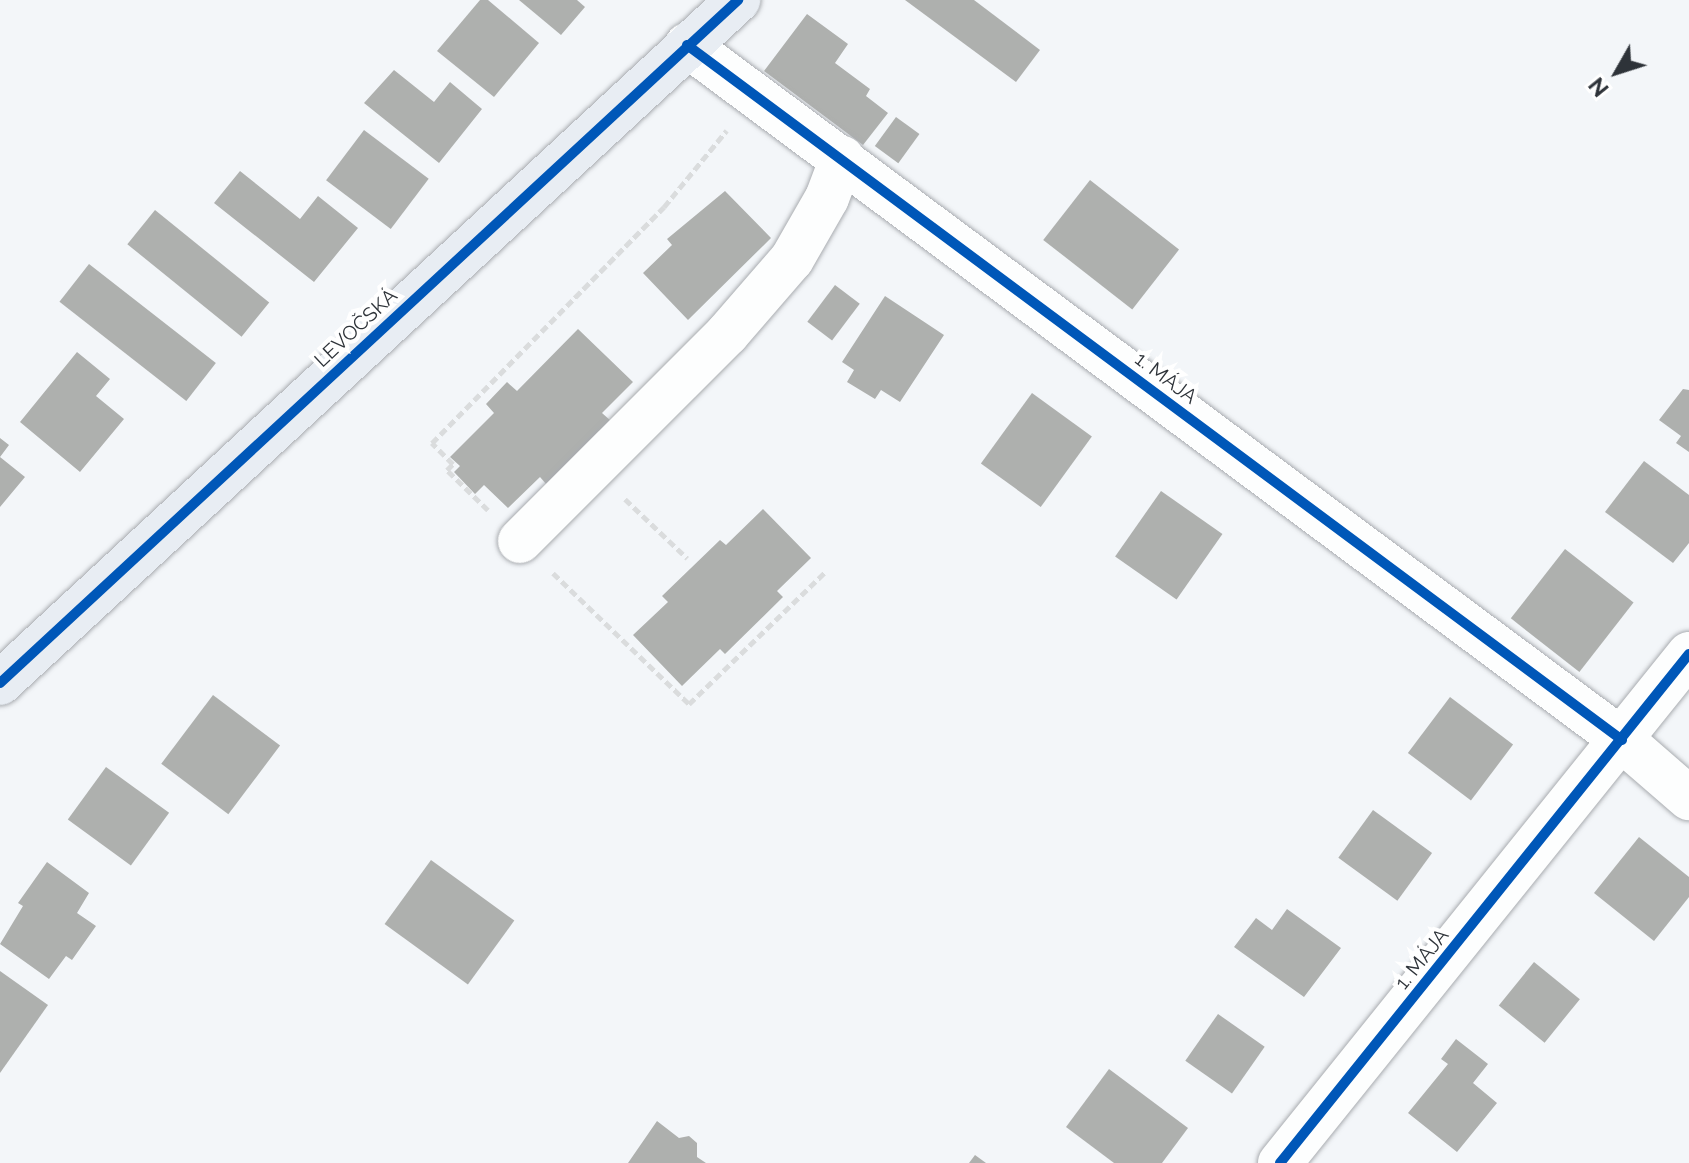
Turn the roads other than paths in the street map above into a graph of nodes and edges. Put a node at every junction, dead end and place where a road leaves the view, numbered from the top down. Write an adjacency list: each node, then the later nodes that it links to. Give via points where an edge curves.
1 (738, 0): 2 (main road, LEVOČSKÁ)
2 (687, 45): 3 (street, 1. MÁJA); 6 (main road, LEVOČSKÁ)
3 (842, 158): 4 (street, via 827,198 792,259 727,334); 7 (street, 1. MÁJA)
4 (520, 541)
5 (1689, 654): 7 (street, 1. MÁJA)
6 (0, 683)
7 (1622, 740): 8 (street); 9 (street, 1. MÁJA)
8 (1689, 798)
9 (1280, 1163)

